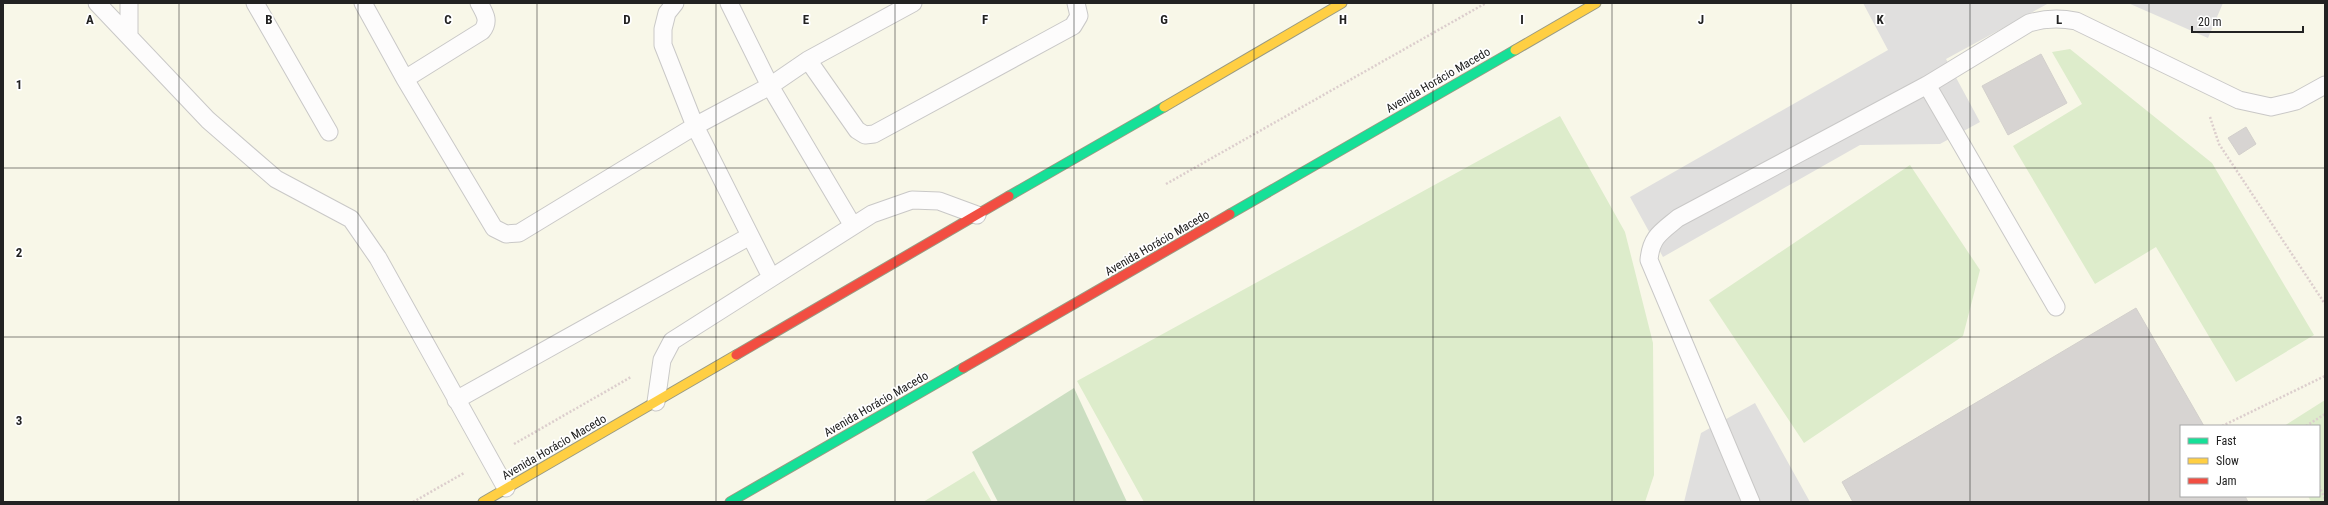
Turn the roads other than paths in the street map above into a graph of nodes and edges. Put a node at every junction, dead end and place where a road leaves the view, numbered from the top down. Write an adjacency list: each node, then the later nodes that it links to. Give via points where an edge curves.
1 (97, 3): 12 (lane)
2 (129, 3): 12 (lane)
3 (255, 3): 19 (lane)
4 (363, 3): 14 (lane)
5 (479, 3): 14 (lane, via 487,17 486,26 482,31)
6 (675, 3): 18 (lane, via 667,13 662,29 663,45)
7 (729, 3): 17 (lane)
8 (912, 3): 13 (lane)
9 (1076, 3): 13 (lane, via 1079,16 1073,26 874,134 865,135 857,130)
10 (1342, 3): 20 (street, Avenida Horácio Macedo)
11 (1596, 3): 29 (street, Avenida Horácio Macedo)
12 (129, 36): 25 (lane, via 208,120 276,179 351,220 378,258)
13 (808, 60): 17 (lane)
14 (405, 79): 18 (lane, via 494,228 506,234 519,234)
15 (1927, 85): 16 (lane, via 2030,23 2041,19 2060,18 2076,21 2240,100 2271,107 2296,102); 24 (lane); 30 (lane, via 1678,218 1658,234 1650,246 1649,260 1656,278)
16 (2325, 85)
17 (770, 86): 18 (lane); 21 (lane)
18 (695, 126): 22 (lane)
19 (329, 132)
20 (977, 215): 21 (lane, via 939,201 912,200 872,214); 26 (street, Avenida Horácio Macedo)
21 (853, 226): 23 (lane)
22 (750, 236): 23 (lane); 25 (lane)
23 (771, 278): 26 (lane, via 672,341 662,360)
24 (2056, 307)
25 (456, 400): 27 (lane)
26 (656, 402): 27 (street, Avenida Horácio Macedo)
27 (506, 488): 28 (street, Avenida Horácio Macedo)
28 (483, 502)
29 (730, 502)
30 (1751, 502)

